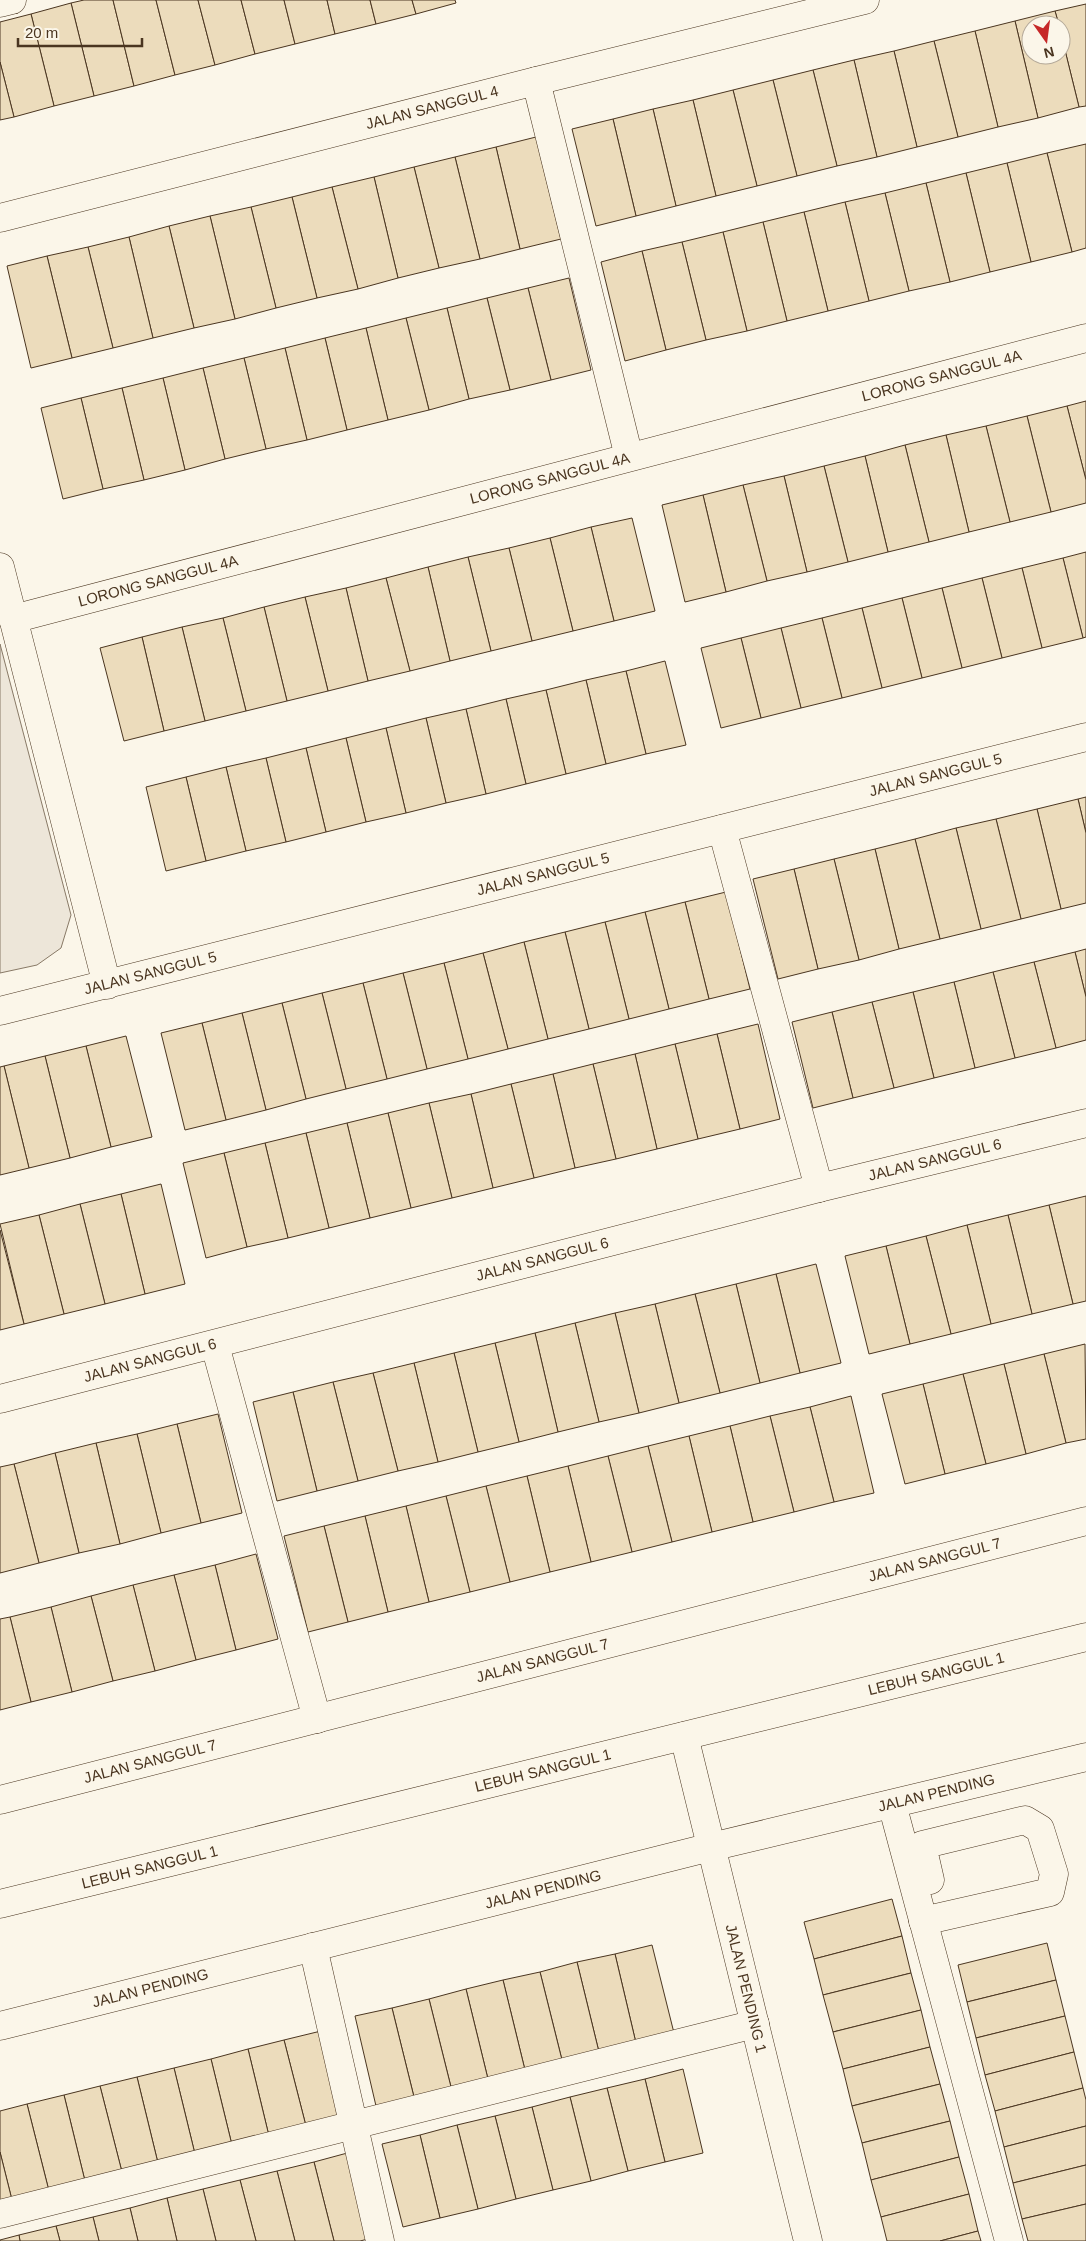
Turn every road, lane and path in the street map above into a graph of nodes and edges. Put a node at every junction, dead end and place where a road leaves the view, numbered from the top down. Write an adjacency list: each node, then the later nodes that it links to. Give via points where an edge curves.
1 (12, 0): 3 (street)
2 (865, 0): 4 (street, JALAN SANGGUL 4)
3 (0, 3)
4 (536, 81): 5 (street, JALAN SANGGUL 4); 7 (street)
5 (0, 218)
6 (1086, 338): 7 (street, LORONG SANGGUL 4A)
7 (629, 457): 9 (street, LORONG SANGGUL 4A)
8 (0, 567): 9 (street)
9 (13, 619): 12 (street)
10 (1086, 737): 11 (street, JALAN SANGGUL 5)
11 (722, 829): 12 (street, JALAN SANGGUL 5); 15 (street)
12 (107, 985): 13 (street, JALAN SANGGUL 5)
13 (0, 1011)
14 (1086, 1123): 15 (street, JALAN SANGGUL 6)
15 (820, 1188): 16 (street, JALAN SANGGUL 6)
16 (215, 1345): 17 (street, JALAN SANGGUL 6); 20 (street)
17 (0, 1400)
18 (1086, 1521): 20 (street, JALAN SANGGUL 7)
19 (1086, 1637): 21 (street, LEBUH SANGGUL 1)
20 (317, 1719): 23 (street, JALAN SANGGUL 7)
21 (684, 1736): 25 (street, JALAN PENDING 1); 26 (street, LEBUH SANGGUL 1)
22 (1086, 1757): 24 (street, JALAN PENDING)
23 (0, 1800)
24 (892, 1804): 25 (street, JALAN PENDING); 27 (street)
25 (711, 1847): 28 (street, JALAN PENDING); 29 (street, JALAN PENDING 1)
26 (0, 1904)
27 (930, 1920): 27 (street, via 1050,1892 1054,1874 1040,1830 1025,1820 922,1845); 35 (street)
28 (313, 1947): 30 (street, JALAN PENDING); 31 (street)
29 (755, 2024): 31 (street); 33 (street, JALAN PENDING 1)
30 (0, 2026)
31 (353, 2125): 32 (street); 34 (street)
32 (0, 2214)
33 (806, 2240)
34 (380, 2241)
35 (1009, 2241)

